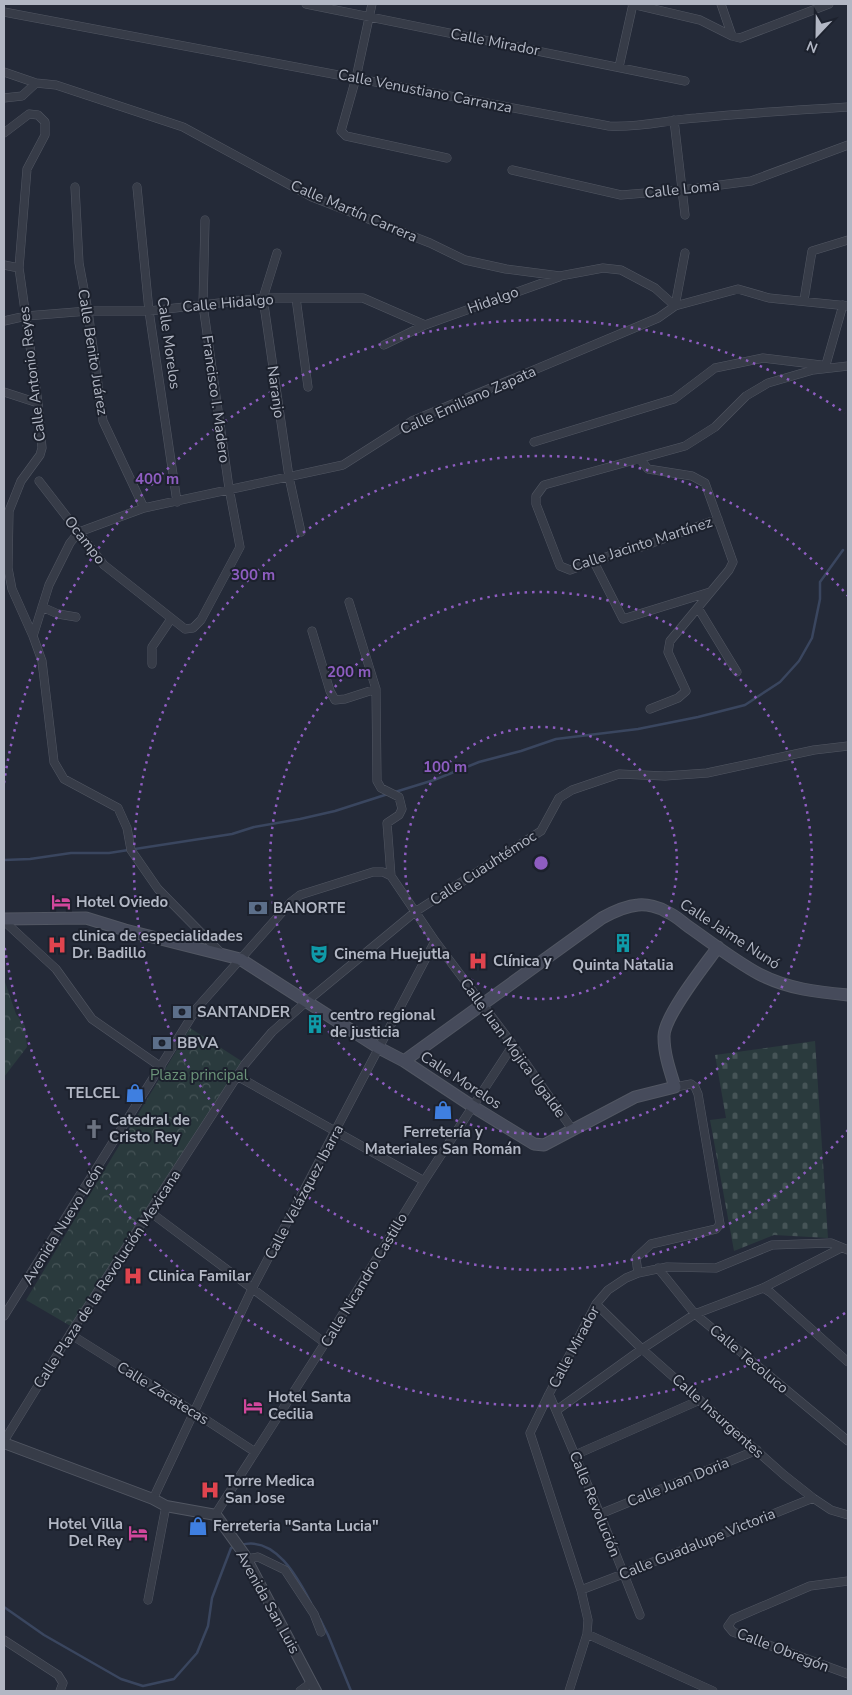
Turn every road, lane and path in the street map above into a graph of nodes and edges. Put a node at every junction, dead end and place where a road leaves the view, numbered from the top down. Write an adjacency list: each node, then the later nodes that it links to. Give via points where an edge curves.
1 (306, 4): 7 (street, Calle Mirador)
2 (372, 4): 7 (street)
3 (632, 4): 8 (street, via 700,20); 9 (street)
4 (721, 4): 8 (street)
5 (829, 4): 8 (street, via 740,38)
6 (4, 12): 11 (street, Calle Venustiano Carranza)
7 (369, 17): 9 (street, Calle Mirador); 11 (street)
8 (732, 36)
9 (619, 67): 12 (street, Calle Mirador)
10 (4, 72): 13 (street, Calle Martín Carrera)
11 (356, 78): 16 (street, Calle Venustiano Carranza, via 609,126 628,127); 19 (street, via 341,131 346,136)
12 (685, 81)
13 (36, 83): 14 (street, via 22,96); 31 (street, Calle Martín Carrera, via 56,85 183,127 312,197 466,260)
14 (4, 98)
15 (848, 107): 16 (street, Calle Venustiano Carranza, via 760,111)
16 (674, 120): 23 (street)
17 (4, 133): 30 (street, Calle Antonio Reyes, via 29,114 38,115 45,122 45,135 27,169)
18 (848, 145): 23 (street, Calle Loma, via 751,181)
19 (447, 158)
20 (512, 170): 23 (street, Calle Loma, via 621,195)
21 (75, 187): 39 (street, Calle Benito Juárez, via 79,263)
22 (137, 187): 38 (street, Calle Morelos)
23 (682, 190): 24 (street)
24 (685, 215)
25 (205, 220): 35 (street, Francisco I. Madero)
26 (848, 240): 34 (street, via 812,251)
27 (277, 252): 32 (street, Naranjo)
28 (686, 253): 36 (street)
29 (4, 265): 30 (street)
30 (19, 268): 40 (street, Calle Antonio Reyes)
31 (560, 276): 36 (street, Calle Martín Carrera, via 603,268 621,270 655,288); 42 (street, Hidalgo)
32 (263, 298): 33 (street, Calle Hidalgo); 35 (street, Calle Hidalgo); 51 (street, Naranjo)
33 (296, 298): 42 (street, Calle Hidalgo, via 363,298); 46 (street)
34 (804, 300): 36 (street, Calle Emiliano Zapata, via 769,298 738,289); 37 (street, Calle Emiliano Zapata)
35 (203, 305): 38 (street, Calle Hidalgo); 53 (street, Francisco I. Madero)
36 (676, 306): 51 (street, Calle Emiliano Zapata, via 658,318 412,421 343,465)
37 (846, 306): 45 (street)
38 (149, 311): 39 (street, Calle Hidalgo); 54 (street, Calle Morelos)
39 (88, 312): 40 (street, Calle Hidalgo); 55 (street, Calle Benito Juárez, via 103,421)
40 (26, 316): 41 (street, Calle Hidalgo); 48 (street, Calle Antonio Reyes)
41 (4, 321)
42 (425, 324): 43 (street, Hidalgo)
43 (384, 345)
44 (848, 366): 45 (street)
45 (825, 368): 49 (street, via 764,358 715,368 674,399); 50 (street, via 768,383 746,396 716,427 685,446)
46 (308, 387)
47 (4, 392): 48 (street)
48 (38, 403): 57 (street, Calle Antonio Reyes, via 42,448 21,481)
49 (534, 442)
50 (640, 459): 56 (street, via 648,469 692,476 705,483); 61 (street, Calle Jacinto Martínez, via 544,485 536,496 536,504 560,566 570,570)
51 (289, 477): 53 (street, Calle Emiliano Zapata); 60 (street, Naranjo)
52 (39, 481): 59 (street, Ocampo)
53 (229, 488): 54 (street, Calle Emiliano Zapata); 68 (street, Francisco I. Madero, via 240,547 201,620 193,628)
54 (177, 502): 55 (street, Calle Emiliano Zapata)
55 (144, 508): 59 (street, Calle Emiliano Zapata)
56 (718, 519): 61 (street, Calle Jacinto Martínez); 62 (street, via 733,562)
57 (8, 522): 58 (street); 70 (street, Calle Antonio Reyes, via 8,568 12,590)
58 (4, 532)
59 (79, 532): 64 (street, via 70,543); 67 (street, Ocampo, via 104,565)
60 (301, 532)
61 (594, 562): 62 (street, via 623,619)
62 (712, 591): 65 (street)
63 (349, 602): 73 (street)
64 (42, 607): 66 (street); 70 (street)
65 (698, 608): 72 (street); 74 (street, via 670,641 668,652 686,691 678,698)
66 (76, 617)
67 (171, 619): 68 (street, Ocampo); 71 (street, via 152,646)
68 (185, 629)
69 (312, 631): 73 (street, via 335,700)
70 (33, 636): 81 (street, Calle Antonio Reyes, via 42,661 54,762 64,779 118,808 127,828 131,850 158,889)
71 (152, 664)
72 (737, 672)
73 (376, 689): 76 (street, via 378,781 381,788 399,797 402,809 388,823)
74 (650, 709)
75 (848, 746): 77 (street, Calle Cuauhtémoc, via 707,773 665,776 619,774 572,790 559,798 541,831)
76 (392, 876): 77 (street, Calle Juan Mojica Ugalde); 82 (street, via 374,872 300,895)
77 (415, 912): 79 (street, Calle Juan Mojica Ugalde); 84 (street, Calle Cuauhtémoc)
78 (4, 920): 81 (main road, Calle Morelos, via 86,918); 89 (street, via 56,969 92,1020)
79 (435, 942): 85 (street, Calle Juan Mojica Ugalde); 87 (street, Calle Velázquez Ibarra)
80 (718, 947): 83 (main road, Calle Jaime Nunó, via 758,973 789,986); 85 (main road, Calle Jaime Nunó, via 668,912 638,905 620,909 602,918); 91 (main road, via 674,1008 664,1035)
81 (221, 953): 82 (main road, Calle Morelos)
82 (240, 959): 84 (main road, Calle Morelos); 89 (street, Avenida Nuevo León, via 197,1008)
83 (848, 995)
84 (306, 1002): 87 (main road, Calle Morelos); 90 (street, Calle Plaza de la Revolución Mexicana, via 272,1032)
85 (483, 1005): 86 (street, Calle Juan Mojica Ugalde); 88 (main road, Calle Jaime Nunó)
86 (513, 1045): 92 (street, Calle Nicandro Castillo); 93 (street, Calle Juan Mojica Ugalde)
87 (379, 1048): 88 (main road, Calle Morelos); 94 (street, Calle Velázquez Ibarra)
88 (404, 1060): 92 (main road, Calle Morelos)
89 (161, 1067): 104 (street, Avenida Nuevo León)
90 (238, 1076): 94 (street); 96 (street, Calle Plaza de la Revolución Mexicana)
91 (675, 1087): 93 (main road, Calle Morelos, via 635,1096); 99 (street, via 691,1084 698,1094 720,1224 716,1229 651,1244 636,1258)
92 (472, 1106): 93 (main road, Calle Morelos, via 534,1144 544,1145); 95 (street, Calle Nicandro Castillo)
93 (572, 1129)
94 (336, 1131): 95 (street); 101 (street, Calle Velázquez Ibarra)
95 (424, 1181): 106 (street, Calle Nicandro Castillo)
96 (150, 1212): 101 (street); 105 (street, Calle Plaza de la Revolución Mexicana)
97 (845, 1249): 98 (street, Calle Mirador, via 831,1243 772,1245 716,1268); 100 (street)
98 (658, 1268): 99 (street, Calle Mirador); 103 (street, Calle Tecoluco)
99 (638, 1273): 102 (street, Calle Mirador, via 608,1290)
100 (763, 1288): 103 (street); 108 (street)
101 (252, 1289): 106 (street); 112 (street, Calle Velázquez Ibarra)
102 (596, 1304): 107 (street, Calle Insurgentes); 109 (street, Calle Mirador)
103 (695, 1314): 107 (street); 113 (street, Calle Tecoluco)
104 (4, 1316)
105 (70, 1334): 112 (street, Calle Zacatecas); 114 (street, Calle Plaza de la Revolución Mexicana)
106 (325, 1343): 116 (street, Calle Nicandro Castillo)
107 (642, 1348): 110 (street, Calle Insurgentes); 111 (street)
108 (848, 1362)
109 (549, 1394): 111 (street, Calle Revolución); 127 (street, Calle Mirador, via 530,1433)
110 (700, 1400): 115 (street, Calle Insurgentes); 117 (street)
111 (557, 1410): 117 (street, Calle Revolución)
112 (194, 1412): 116 (street, Calle Zacatecas); 119 (street, Calle Velázquez Ibarra)
113 (848, 1441)
114 (4, 1442): 119 (street)
115 (757, 1450): 118 (street, Calle Insurgentes); 121 (street, Calle Juan Doria)
116 (255, 1452): 122 (street, Calle Nicandro Castillo)
117 (575, 1455): 121 (street, Calle Revolución)
118 (812, 1498): 123 (street, Calle Insurgentes, via 831,1510); 125 (street, Calle Guadalupe Victoria)
119 (153, 1499): 120 (street)
120 (166, 1506): 122 (street); 128 (street)
121 (600, 1514): 125 (street, Calle Revolución)
122 (215, 1515): 124 (street, Avenida San Luis)
123 (848, 1515)
124 (245, 1556): 130 (street, via 258,1557 285,1570 314,1614); 134 (street, Avenida San Luis)
125 (623, 1574): 127 (street, Calle Guadalupe Victoria); 129 (street, Calle Revolución)
126 (848, 1581): 133 (street, Calle Obregón, via 810,1586 733,1619 728,1626 733,1632)
127 (581, 1590): 131 (street, via 588,1620)
128 (148, 1600)
129 (640, 1615)
130 (321, 1632)
131 (587, 1634): 137 (street); 138 (street)
132 (4, 1640): 135 (street, via 58,1675 63,1683)
133 (848, 1674)
134 (314, 1687): 136 (street)
135 (60, 1691)
136 (300, 1691)
137 (568, 1691)
138 (712, 1691)

